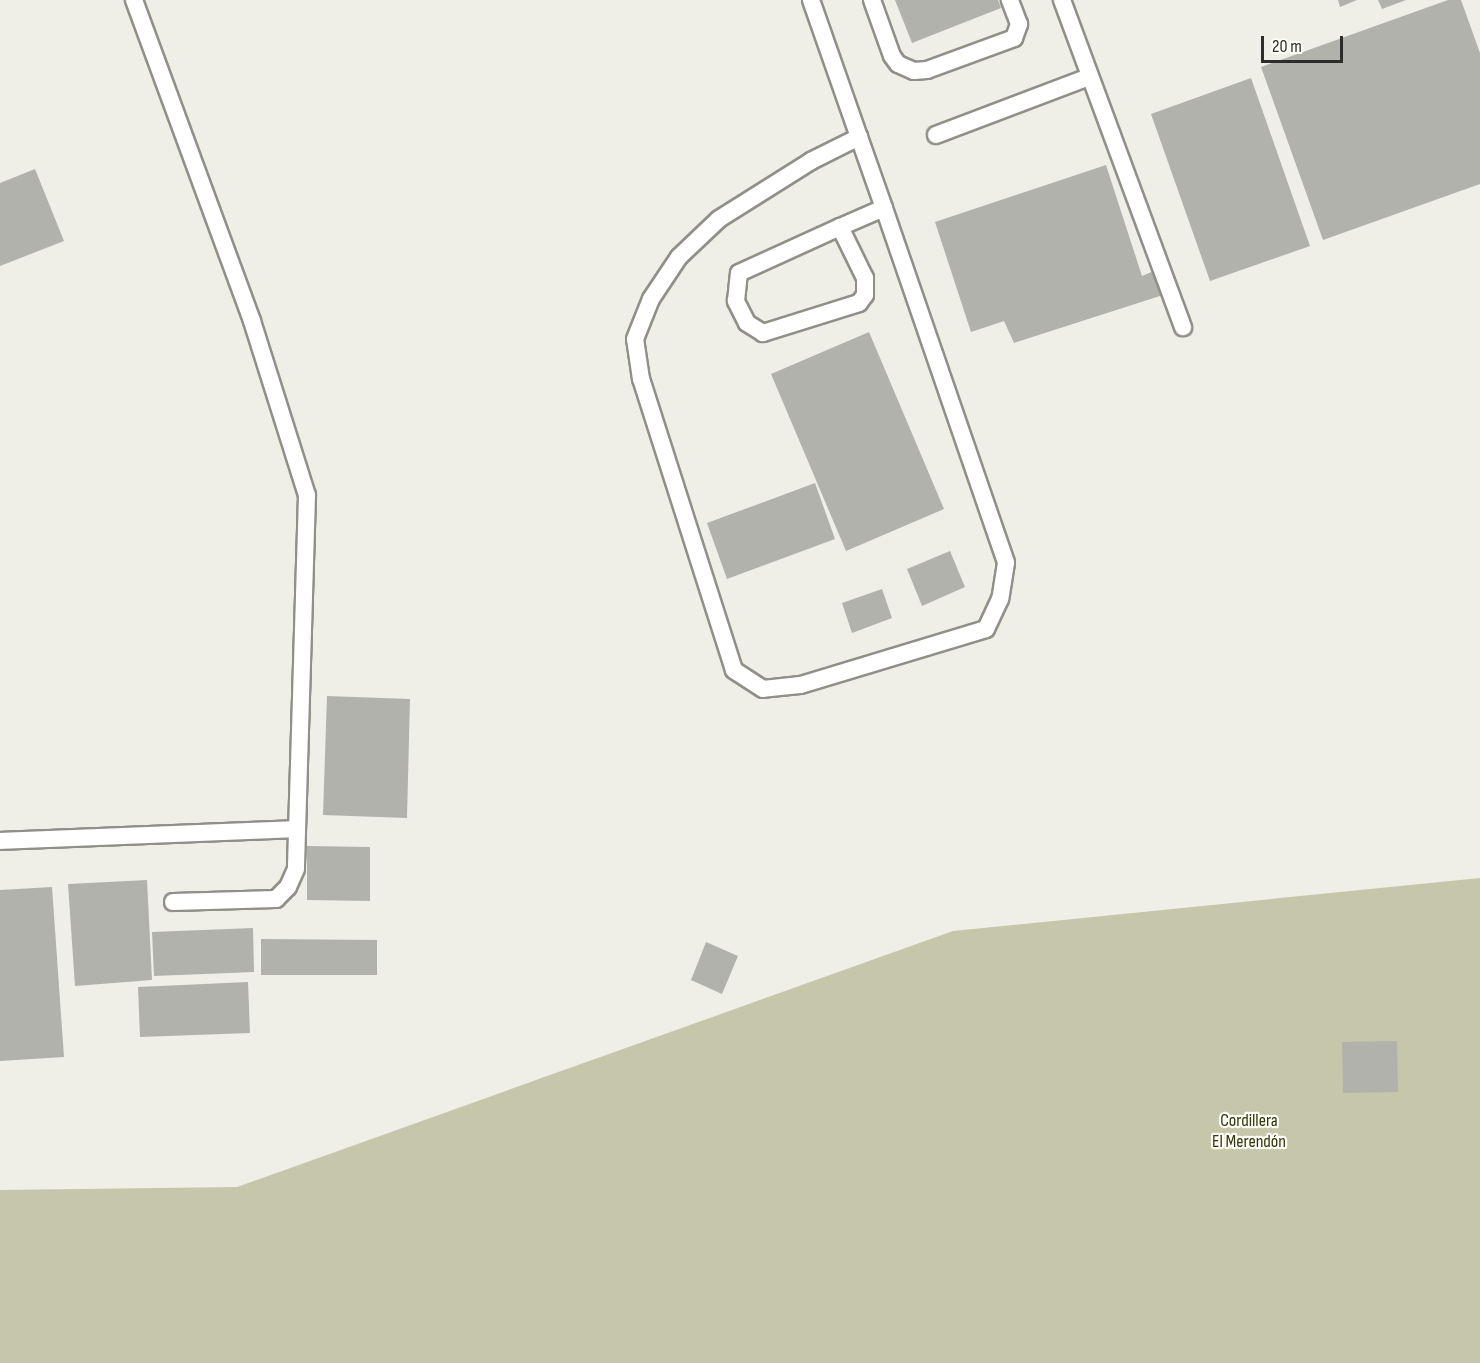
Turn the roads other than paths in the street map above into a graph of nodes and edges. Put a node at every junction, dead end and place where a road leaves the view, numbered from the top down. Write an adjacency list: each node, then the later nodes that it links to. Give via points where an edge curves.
1 (134, 0): 12 (lane, via 252,321 308,495)
2 (811, 0): 8 (lane)
3 (872, 0): 4 (lane, via 892,56 898,64 914,71 927,70 1014,38 1019,24)
4 (1010, 0)
5 (1062, 0): 6 (lane)
6 (1089, 77): 7 (lane); 11 (lane)
7 (936, 135)
8 (859, 138): 9 (lane); 9 (lane, via 812,161 719,219 679,256 651,299 635,339 641,379 734,670 763,689 800,685 986,629 1000,599 1006,563)
9 (884, 208): 10 (lane)
10 (840, 227): 10 (lane, via 865,278 865,295 859,303 762,333 747,323 736,301 739,273)
11 (1183, 327)
12 (297, 829): 13 (lane); 14 (lane, via 296,869 288,887 276,899)
13 (0, 841)
14 (173, 902)

